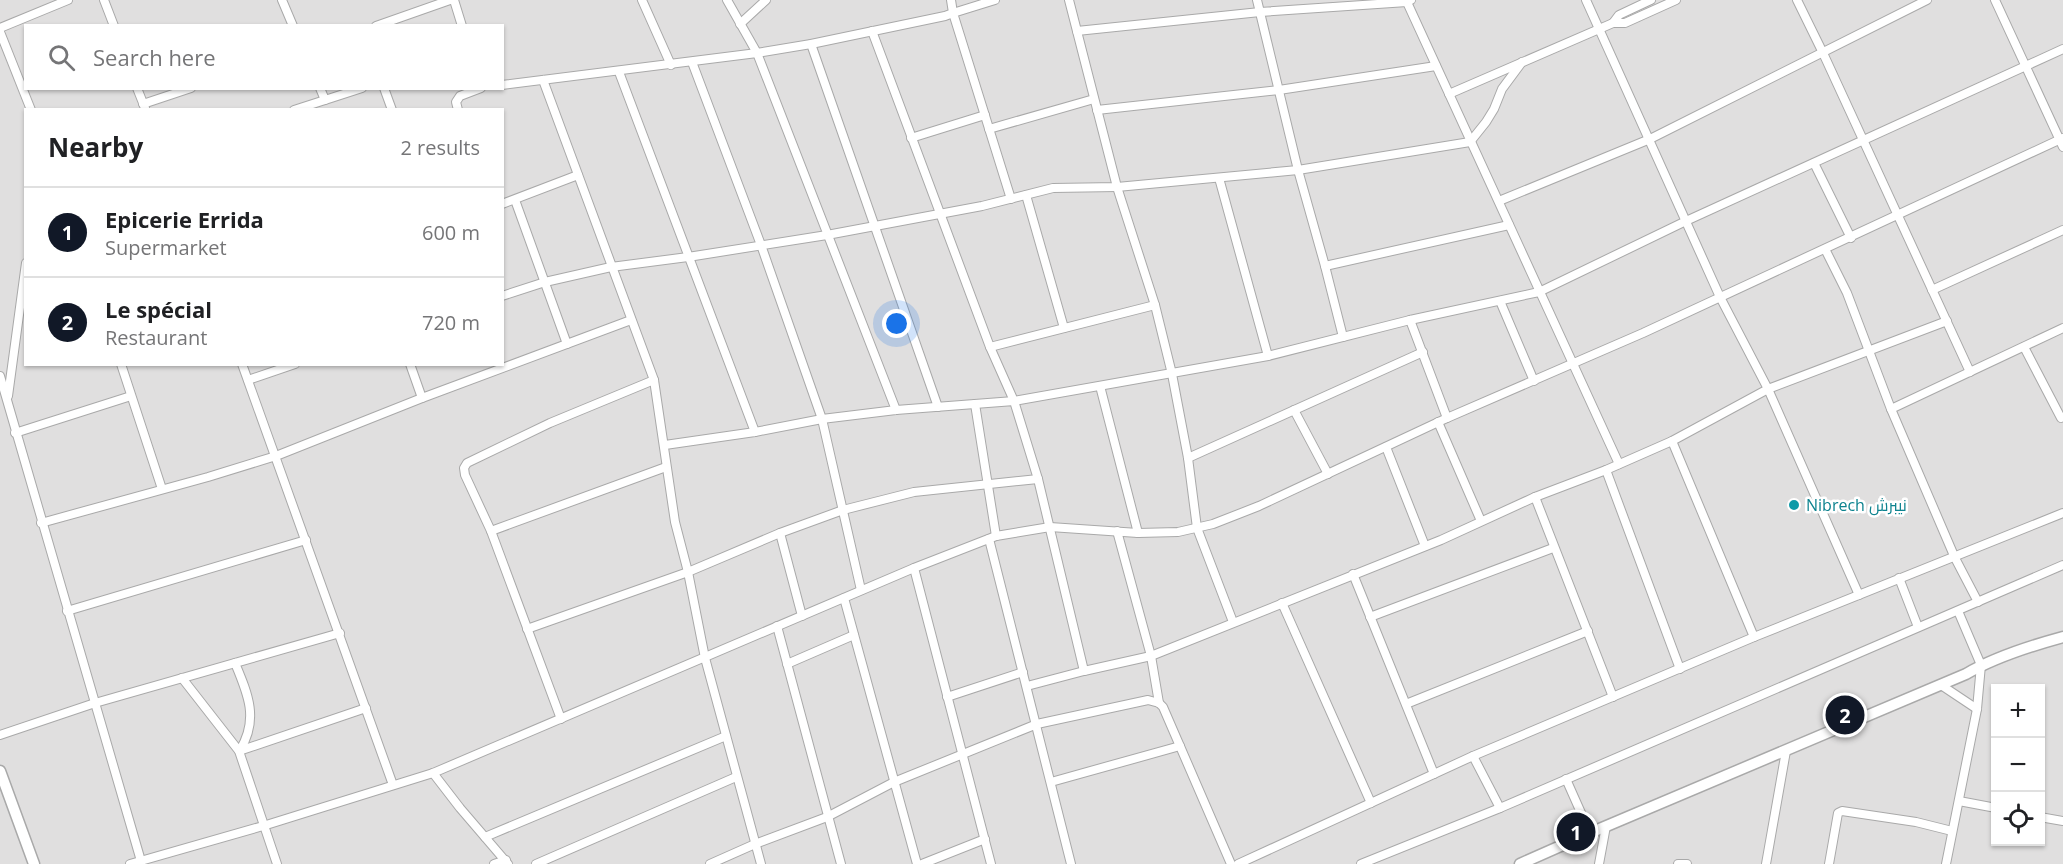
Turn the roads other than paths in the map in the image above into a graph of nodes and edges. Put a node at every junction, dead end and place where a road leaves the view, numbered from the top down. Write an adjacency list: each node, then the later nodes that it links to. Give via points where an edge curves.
1 (68, 0): 28 (street)
2 (104, 0): 22 (street)
3 (282, 0): 23 (street)
4 (452, 0): 24 (street); 25 (street)
5 (642, 0): 37 (street)
6 (727, 0): 26 (street)
7 (766, 0): 26 (street)
8 (951, 0): 20 (street)
9 (995, 0): 20 (street)
10 (1069, 0): 29 (street)
11 (1257, 0): 19 (street)
12 (1586, 0): 27 (street)
13 (1651, 0): 21 (street, via 1619,15)
14 (1676, 0): 21 (street, via 1625,23)
15 (1797, 0): 34 (street)
16 (1927, 0): 34 (street)
17 (1995, 0): 39 (street)
18 (1408, 1): 19 (street); 38 (street)
19 (1260, 12): 29 (street); 49 (street)
20 (953, 13): 30 (street); 59 (street)
21 (1613, 23): 27 (street)
22 (113, 24)
23 (291, 24)
24 (382, 24)
25 (461, 24)
26 (741, 24): 33 (street)
27 (1599, 29): 36 (street); 62 (street)
28 (0, 30): 54 (street)
29 (1077, 31): 51 (street)
30 (872, 32): 31 (street); 61 (street)
31 (811, 44): 33 (street); 80 (street)
32 (2063, 49): 39 (street)
33 (757, 53): 35 (street); 82 (street)
34 (1823, 53): 62 (street); 63 (street)
35 (692, 62): 37 (street); 84 (street)
36 (1522, 62): 50 (street); 64 (street, via 1502,89 1486,123)
37 (670, 64): 40 (street)
38 (1436, 66): 49 (street); 50 (street)
39 (2026, 67): 63 (street); 65 (street)
40 (619, 72): 41 (street); 86 (street)
41 (543, 80): 42 (street); 68 (street)
42 (504, 85)
43 (138, 90): 53 (street)
44 (186, 90): 53 (street)
45 (321, 90): 52 (street)
46 (356, 90): 52 (street)
47 (385, 90): 56 (street)
48 (476, 90): 57 (street, via 459,96)
49 (1279, 90): 58 (street); 67 (street)
50 (1449, 94): 64 (street)
51 (1094, 99): 58 (street); 60 (street)
52 (325, 100): 55 (street)
53 (144, 107)
54 (30, 108)
55 (303, 108)
56 (391, 108)
57 (458, 108)
58 (1097, 110): 70 (street)
59 (985, 115): 60 (street); 61 (street)
60 (989, 129): 72 (street)
61 (911, 138): 76 (street)
62 (1650, 139): 74 (street); 78 (street)
63 (1863, 140): 66 (street); 77 (street)
64 (1470, 142): 67 (street); 74 (street)
65 (2062, 142): 77 (street)
66 (1814, 163): 78 (street); 83 (street)
67 (1298, 170): 69 (street); 87 (street)
68 (578, 176): 73 (street); 88 (street)
69 (1220, 178): 70 (street); 108 (street)
70 (1117, 188): 71 (street, via 1053,188); 96 (street)
71 (1026, 195): 72 (street); 100 (street)
72 (1011, 199): 76 (street)
73 (515, 200): 75 (street); 90 (street)
74 (1499, 201): 79 (street)
75 (504, 203)
76 (941, 214): 80 (street); 104 (street)
77 (1897, 214): 83 (street); 91 (street)
78 (1686, 221): 92 (street); 94 (street)
79 (1509, 225): 87 (street); 92 (street)
80 (874, 226): 82 (street); 127 (street)
81 (2063, 230): 91 (street)
82 (827, 235): 84 (street); 129 (street)
83 (1851, 238): 85 (street)
84 (761, 245): 86 (street); 132 (street)
85 (1825, 249): 94 (street); 106 (street, via 1847,293)
86 (688, 257): 88 (street); 135 (street)
87 (1326, 266): 102 (street)
88 (611, 267): 90 (street); 97 (street)
89 (24, 278): 124 (street)
90 (545, 282): 93 (street); 103 (street)
91 (1932, 290): 99 (street)
92 (1539, 292): 95 (street); 109 (street)
93 (504, 295)
94 (1720, 297): 109 (street); 121 (street)
95 (1500, 301): 98 (street); 119 (street)
96 (1155, 305): 100 (street); 115 (street)
97 (631, 320): 103 (street); 118 (street)
98 (1410, 320): 102 (street); 107 (street)
99 (1947, 321): 106 (street); 114 (street)
100 (1064, 328): 104 (street)
101 (2063, 328): 105 (street)
102 (1343, 337): 108 (street)
103 (567, 344): 123 (street)
104 (990, 347): 125 (street)
105 (2024, 347): 114 (street); 133 (street)
106 (1868, 351): 121 (street); 128 (street)
107 (1423, 352): 130 (street); 131 (street)
108 (1268, 356): 115 (street)
109 (1573, 364): 119 (street); 142 (street)
110 (122, 366): 122 (street)
111 (243, 366): 117 (street)
112 (289, 366): 117 (street)
113 (412, 366): 123 (street)
114 (1970, 372): 128 (street)
115 (1172, 374): 120 (street); 141 (street)
116 (0, 376): 124 (street)
117 (248, 380): 140 (street)
118 (654, 380): 138 (street); 156 (street, via 467,463 465,475)
119 (1533, 381): 131 (street)
120 (1100, 386): 125 (street); 159 (street)
121 (1768, 389): 137 (street); 171 (street)
122 (131, 396): 136 (street); 148 (street)
123 (422, 398): 140 (street)
124 (8, 399): 136 (street)
125 (1014, 401): 126 (street); 146 (street)
126 (975, 404): 127 (street); 147 (street)
127 (938, 407): 129 (street)
128 (1891, 409): 164 (street)
129 (896, 410): 132 (street)
130 (1294, 410): 141 (street); 145 (street)
131 (1447, 418): 134 (street)
132 (822, 419): 135 (street); 150 (street)
133 (2062, 419)
134 (1438, 422): 139 (street); 152 (street)
135 (755, 432): 138 (street)
136 (15, 433): 153 (street)
137 (1672, 441): 142 (street); 187 (street)
138 (665, 445): 143 (street)
139 (1386, 447): 145 (street); 162 (street)
140 (276, 456): 148 (street); 161 (street)
141 (1188, 458): 155 (street)
142 (1619, 464): 144 (street)
143 (666, 467): 156 (street); 167 (street)
144 (1606, 470): 149 (street); 193 (street)
145 (1328, 474): 155 (street, via 1259,506)
146 (1038, 479): 147 (street); 154 (street)
147 (989, 485): 150 (street, via 914,492); 160 (street)
148 (162, 489): 153 (street)
149 (1535, 497): 152 (street); 163 (street)
150 (843, 510): 158 (street); 170 (street)
151 (2063, 513): 164 (street)
152 (1481, 521): 162 (street)
153 (41, 522): 175 (street)
154 (1050, 527): 157 (street); 160 (street); 194 (street)
155 (1197, 528): 159 (street); 179 (street)
156 (491, 531): 182 (street)
157 (1118, 531): 159 (street); 188 (street)
158 (780, 533): 167 (street); 177 (street)
159 (1138, 533)
160 (993, 538): 166 (street); 195 (street)
161 (306, 540): 175 (street); 184 (street)
162 (1425, 546): 168 (street)
163 (1553, 548): 178 (street); 183 (street)
164 (1955, 558): 169 (street); 173 (street)
165 (2063, 565): 173 (street)
166 (914, 568): 170 (street); 199 (street)
167 (688, 572): 182 (street); 189 (street)
168 (1353, 574): 174 (street); 178 (street)
169 (1899, 578): 171 (street); 181 (street)
170 (861, 591): 172 (street)
171 (1859, 595): 187 (street)
172 (844, 598): 177 (street); 185 (street)
173 (1978, 602): 176 (street)
174 (1282, 603): 179 (street); 224 (street)
175 (68, 611): 201 (street)
176 (1958, 611): 181 (street); 192 (street)
177 (802, 616): 180 (street)
178 (1370, 617): 203 (street)
179 (1233, 622): 188 (street)
180 (777, 626): 189 (street); 191 (street)
181 (1918, 627): 219 (street)
182 (527, 629): 206 (street)
183 (1588, 631): 200 (street); 203 (street)
184 (340, 633): 190 (street); 204 (street)
185 (854, 635): 191 (street); 220 (street)
186 (2063, 637): 192 (street)
187 (1754, 638): 193 (street)
188 (1150, 656): 194 (street); 202 (street)
189 (705, 658): 206 (street); 209 (street)
190 (235, 663): 196 (street); 211 (street, via 250,707 249,733)
191 (787, 664): 227 (street)
192 (1982, 665): 197 (street); 205 (street)
193 (1680, 669): 200 (street)
194 (1084, 671): 198 (street)
195 (1023, 672): 198 (street); 199 (street)
196 (182, 678): 201 (street); 211 (street)
197 (1941, 685): 205 (street); 212 (street)
198 (1027, 686): 207 (street)
199 (947, 697): 213 (street)
200 (1613, 697): 214 (street)
201 (94, 703): 208 (street); 237 (street)
202 (1159, 703): 207 (street, via 1148,700); 210 (street)
203 (1406, 704): 217 (street)
204 (366, 708): 211 (street); 222 (street)
205 (1977, 709): 223 (street)
206 (561, 719): 216 (street)
207 (1037, 724): 213 (street); 221 (street)
208 (0, 735)
209 (726, 736): 218 (street); 234 (street)
210 (1180, 746): 221 (street); 250 (street)
211 (239, 751): 230 (street)
212 (1786, 751): 231 (street); 257 (street)
213 (962, 753): 220 (street); 235 (street)
214 (1473, 756): 217 (street); 226 (street)
215 (0, 771): 239 (street)
216 (433, 773): 222 (street); 234 (street)
217 (1434, 774): 224 (street)
218 (736, 777): 236 (street); 243 (street)
219 (1566, 779): 226 (street); 233 (street)
220 (894, 782): 227 (street); 247 (street)
221 (1051, 782): 249 (street)
222 (393, 785): 230 (street)
223 (1959, 801): 225 (street); 232 (street)
224 (1371, 803): 251 (street)
225 (1991, 807)
226 (1500, 808): 252 (street)
227 (827, 817): 236 (street); 246 (street)
228 (2045, 818): 229 (street)
229 (2063, 821)
230 (263, 826): 237 (street); 241 (street)
231 (1606, 826): 233 (street); 254 (street)
232 (1952, 831): 258 (street, via 1842,811 1838,813); 259 (street)
233 (1590, 833): 253 (street)
234 (485, 837): 238 (street)
235 (985, 839): 247 (street); 248 (street)
236 (755, 844): 244 (street); 245 (street)
237 (141, 861): 240 (street)
238 (507, 862): 242 (street)
239 (34, 864)
240 (130, 864)
241 (277, 864)
242 (494, 864)
243 (536, 864)
244 (710, 864)
245 (760, 864)
246 (841, 864)
247 (919, 864)
248 (991, 864)
249 (1071, 864)
250 (1231, 864)
251 (1238, 864)
252 (1361, 864)
253 (1520, 864)
254 (1599, 864)
255 (1678, 864): 256 (street)
256 (1687, 864)
257 (1766, 864)
258 (1829, 864)
259 (1946, 864)

